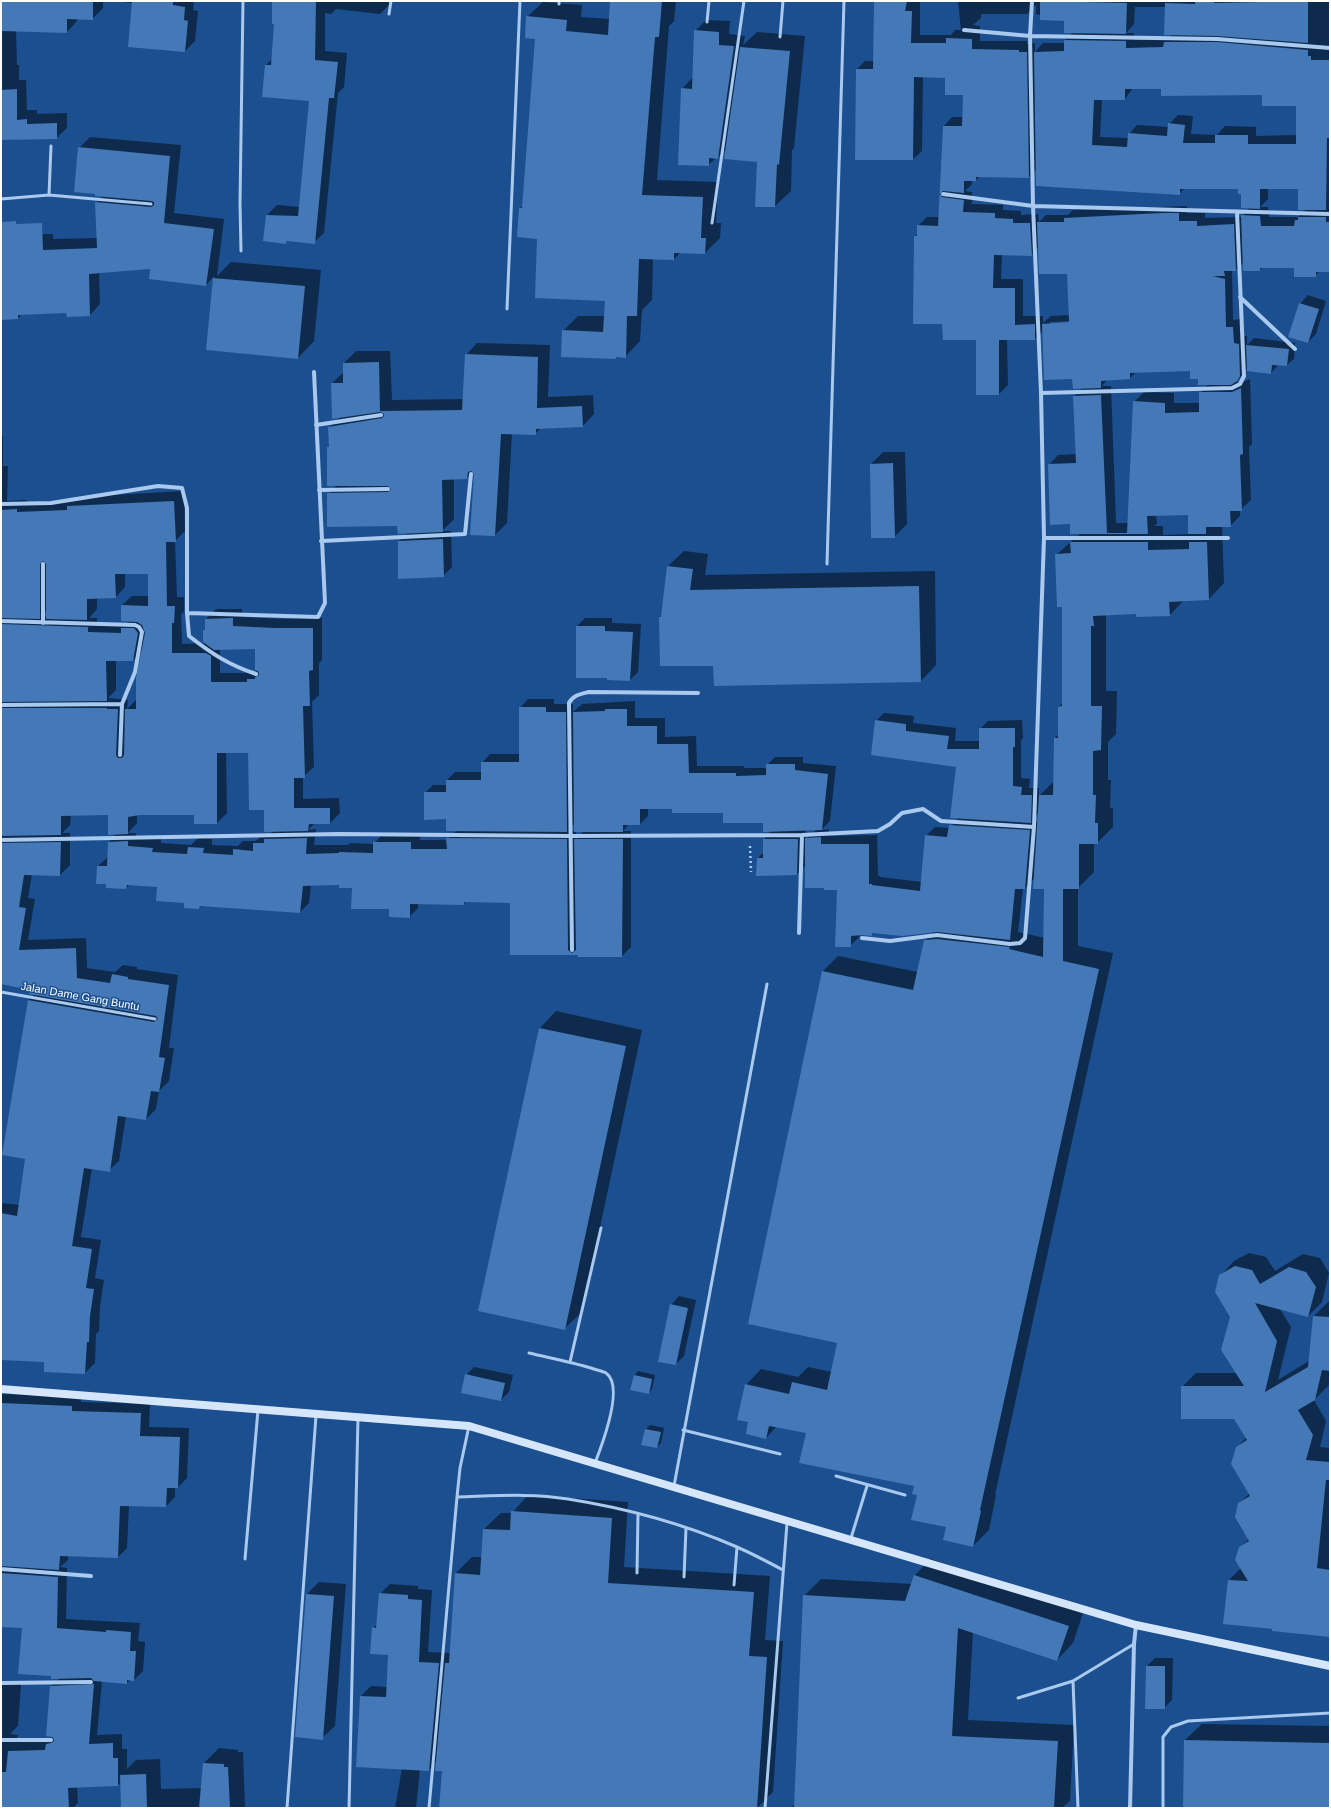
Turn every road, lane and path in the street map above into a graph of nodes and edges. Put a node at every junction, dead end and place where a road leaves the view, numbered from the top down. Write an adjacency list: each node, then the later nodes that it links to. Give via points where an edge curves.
1 (243, 1): 24 (lane)
2 (391, 1): 9 (lane)
3 (520, 1): 26 (lane)
4 (709, 1): 10 (lane)
5 (744, 1): 23 (lane)
6 (783, 1): 13 (lane)
7 (844, 1): 40 (lane)
8 (1032, 1): 12 (street)
9 (389, 14)
10 (707, 22)
11 (964, 30): 12 (street)
12 (1030, 36): 14 (street, via 1217,39); 20 (street)
13 (780, 37)
14 (1330, 48)
15 (51, 146): 17 (lane)
16 (943, 194): 20 (street)
17 (48, 195): 18 (lane); 19 (lane)
18 (1, 199)
19 (151, 204)
20 (1033, 206): 21 (street); 29 (street)
21 (1237, 212): 22 (street); 25 (street)
22 (1330, 214)
23 (712, 223)
24 (241, 251)
25 (1240, 297): 27 (street); 29 (street, via 1244,376 1237,386)
26 (507, 308)
27 (1295, 349)
28 (314, 372): 31 (street)
29 (1041, 393): 36 (street)
30 (381, 415): 31 (street)
31 (316, 425): 34 (street)
32 (471, 474): 38 (street, via 465,534)
33 (388, 489): 34 (street)
34 (319, 490): 38 (street)
35 (1, 504): 41 (street, via 51,503 158,486 182,488 187,508)
36 (1044, 538): 37 (street); 49 (street)
37 (1228, 538)
38 (321, 541): 41 (street, via 325,603 318,617)
39 (43, 564): 43 (street)
40 (827, 564)
41 (187, 613): 44 (street, via 189,636 212,654)
42 (1, 621): 43 (street)
43 (43, 623): 46 (street, via 139,627 142,632 137,664)
44 (256, 674)
45 (698, 692): 52 (street, via 589,692 571,699 568,710)
46 (122, 704): 47 (street); 48 (street)
47 (1, 705)
48 (120, 755)
49 (1034, 827): 51 (street, via 941,821 923,809 902,813 878,831); 56 (street, via 1023,941 1010,944 937,935 890,941)
50 (750, 835): 51 (street); 52 (street); 54 (path)
51 (802, 835): 55 (street)
52 (570, 836): 53 (street, via 339,834); 57 (street)
53 (1, 840)
54 (751, 872)
55 (798, 933)
56 (862, 938)
57 (572, 950)
58 (768, 984): 69 (lane)
59 (1, 992): 60 (lane, Jalan Dame Gang Buntu)
60 (155, 1019)
61 (601, 1228): 63 (lane)
62 (529, 1353): 63 (lane)
63 (570, 1362): 71 (lane, via 606,1373 612,1381 613,1396 608,1427)
64 (1, 1389): 65 (street)
65 (258, 1410): 66 (street); 82 (lane)
66 (316, 1414): 67 (street); 99 (lane)
67 (358, 1416): 68 (street); 100 (lane)
68 (469, 1426): 71 (street); 76 (lane)
69 (683, 1430): 70 (lane); 73 (lane)
70 (780, 1454)
71 (595, 1463): 73 (street)
72 (836, 1476): 74 (lane)
73 (674, 1486): 78 (street)
74 (867, 1486): 75 (lane); 80 (lane)
75 (905, 1495)
76 (457, 1497): 77 (lane, via 510,1495 568,1499); 101 (lane)
77 (638, 1514): 79 (lane); 85 (lane)
78 (787, 1521): 80 (street); 84 (lane)
79 (686, 1528): 81 (lane); 87 (lane)
80 (850, 1540): 89 (street)
81 (737, 1547): 84 (lane); 88 (lane)
82 (245, 1559)
83 (1, 1569): 86 (street)
84 (783, 1570): 102 (lane)
85 (637, 1573)
86 (91, 1576)
87 (684, 1577)
88 (734, 1585)
89 (1136, 1625): 90 (street); 91 (street)
90 (1134, 1644): 92 (lane); 104 (street)
91 (1330, 1666)
92 (1073, 1681): 95 (lane); 103 (lane)
93 (92, 1682): 94 (street)
94 (1, 1683)
95 (1018, 1698)
96 (1330, 1713): 105 (lane, via 1188,1721 1172,1727 1163,1737)
97 (1, 1740): 98 (street)
98 (51, 1740)
99 (287, 1808)
100 (349, 1808)
101 (429, 1808)
102 (765, 1808)
103 (1078, 1808)
104 (1130, 1808)
105 (1163, 1808)

